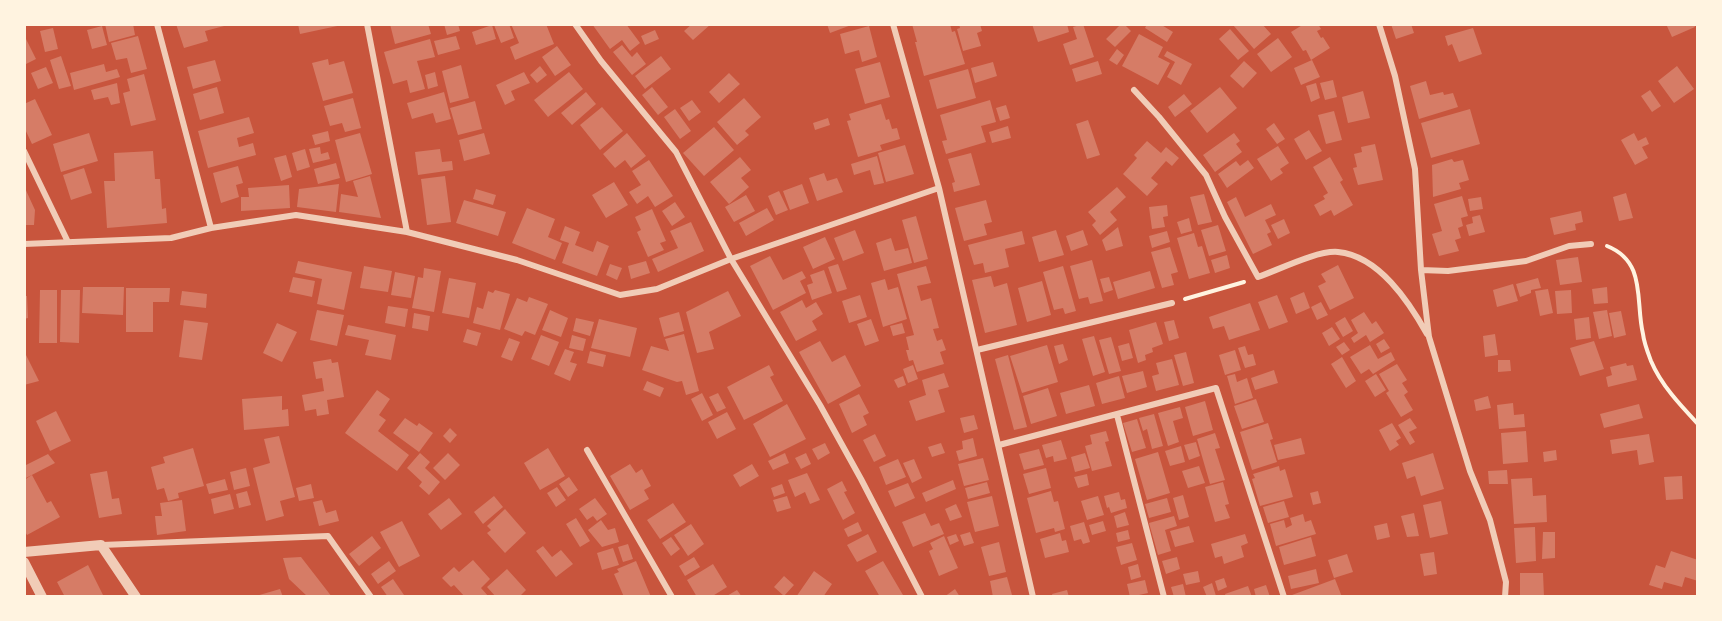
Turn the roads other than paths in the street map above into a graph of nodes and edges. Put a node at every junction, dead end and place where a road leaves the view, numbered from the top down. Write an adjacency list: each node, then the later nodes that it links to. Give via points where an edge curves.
1 (157, 24): 9 (street)
2 (367, 24): 10 (street)
3 (575, 24): 14 (street, via 676,152)
4 (893, 24): 8 (street)
5 (1379, 24): 15 (street, via 1415,169)
6 (1134, 90): 17 (street, via 1206,175 1258,278 1321,254 1337,252 1359,258 1410,303)
7 (24, 151): 11 (street)
8 (939, 188): 14 (street); 18 (street)
9 (211, 228): 10 (street, via 296,215); 11 (street, via 171,238)
10 (407, 232): 14 (street, via 517,260 620,295 657,289)
11 (68, 242): 12 (street)
12 (24, 243)
13 (1591, 244): 15 (street, via 1569,246 1526,261 1448,272)
14 (731, 259): 29 (street, via 820,405)
15 (1421, 270): 17 (street)
16 (1172, 303): 18 (street)
17 (1429, 337): 33 (street, via 1470,471 1490,520 1506,582)
18 (977, 350): 20 (street)
19 (1117, 415): 20 (street); 31 (street); 32 (street, via 1216,388)
20 (999, 445): 30 (street)
21 (587, 450): 28 (street)
22 (101, 545): 23 (street); 26 (street); 27 (street, via 328,536)
23 (24, 552)
24 (24, 562): 25 (street)
25 (42, 597)
26 (136, 597)
27 (371, 597)
28 (672, 597)
29 (921, 597)
30 (1033, 597)
31 (1164, 597)
32 (1284, 597)
33 (1504, 597)

